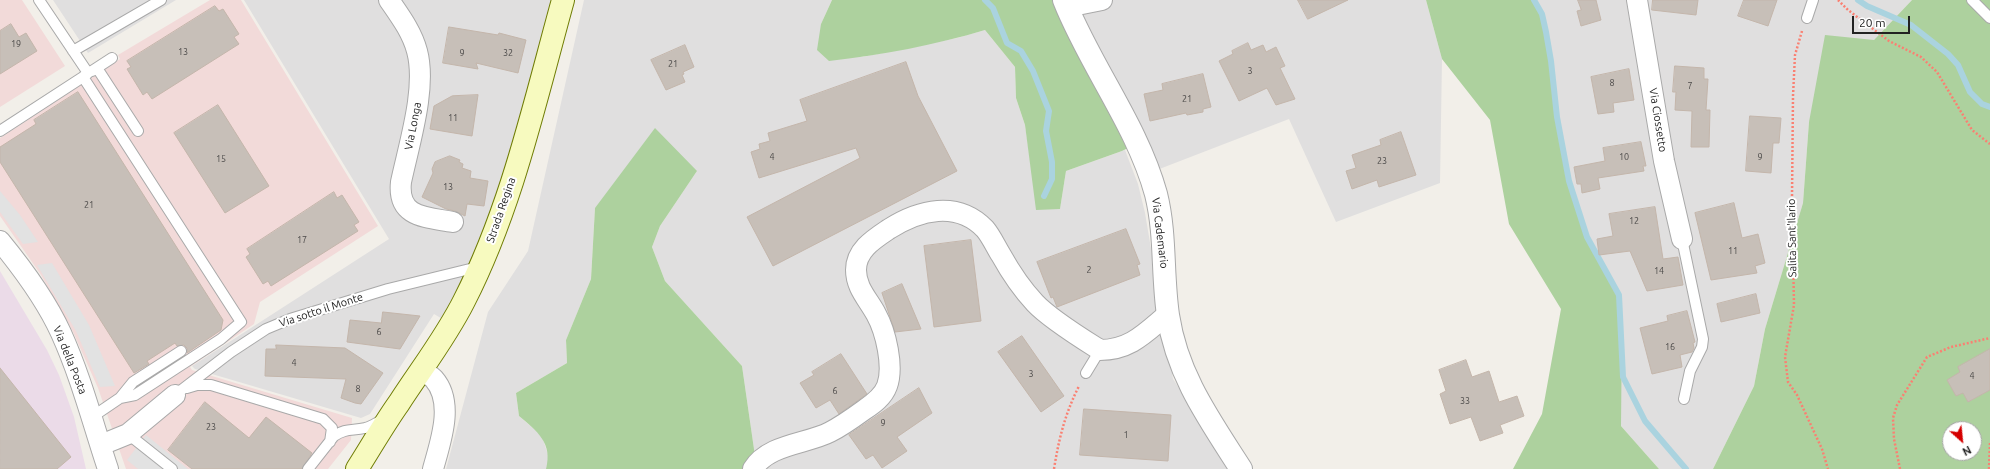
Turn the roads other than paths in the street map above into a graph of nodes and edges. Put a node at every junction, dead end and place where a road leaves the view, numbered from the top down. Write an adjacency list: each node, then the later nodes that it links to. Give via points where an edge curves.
1 (39, 0): 12 (lane)
2 (161, 0): 12 (lane)
3 (389, 0): 17 (street, Via Longa, via 410,34 420,66 418,100 401,182 402,201 412,212)
4 (563, 0): 20 (main road, Strada Regina, via 500,217)
5 (1102, 0): 9 (street)
6 (1637, 0): 18 (street, Via Ciossetto, via 1664,161)
7 (1813, 0): 10 (lane)
8 (1972, 0): 11 (lane)
9 (1066, 4): 21 (street, Via Cademario, via 1136,144 1156,194 1164,240)
10 (1807, 18)
11 (1990, 18)
12 (73, 52): 14 (lane)
13 (112, 58): 14 (lane)
14 (89, 72): 15 (lane); 16 (lane); 27 (lane, via 241,322 221,339 135,395)
15 (0, 131)
16 (138, 131)
17 (453, 222)
18 (1682, 239): 28 (lane, via 1703,339 1702,347 1690,371)
19 (0, 242): 30 (street, Via della Posta, via 20,266 60,332 75,366)
20 (480, 266): 24 (main road, Strada Regina, via 451,324); 26 (lane, Via sotto il Monte, via 388,289 290,319 266,329)
21 (1168, 314): 22 (street, via 1132,343 1120,348); 42 (street, Via Cademario, via 1173,343 1189,385)
22 (1100, 350): 25 (lane); 41 (street, via 1036,304 1016,281 986,230 970,216 945,210 921,212 871,241 858,255 857,284 877,315 887,348 890,366 887,387 878,400 829,433 789,444 768,456)
23 (180, 351): 27 (lane, via 129,385)
24 (421, 370): 29 (main road, Strada Regina); 40 (street, via 433,378 443,398 442,435)
25 (1086, 373)
26 (175, 395): 32 (street, Via sotto il Monte); 33 (lane, via 189,387 211,385 316,416 330,424)
27 (120, 398): 30 (lane)
28 (1684, 399)
29 (398, 403): 31 (main road, Strada Regina); 39 (main road, Strada Regina)
30 (92, 417): 34 (street, Via della Posta)
31 (384, 419): 33 (lane, via 366,428 346,430 334,436); 38 (main road, Strada Regina)
32 (128, 434): 34 (street, Via sotto il Monte); 36 (lane)
33 (330, 442): 37 (lane)
34 (102, 445): 35 (street, Via della Posta)
35 (108, 468)
36 (172, 469)
37 (308, 469)
38 (340, 469)
39 (357, 469)
40 (433, 469)
41 (753, 469)
42 (1241, 469)

